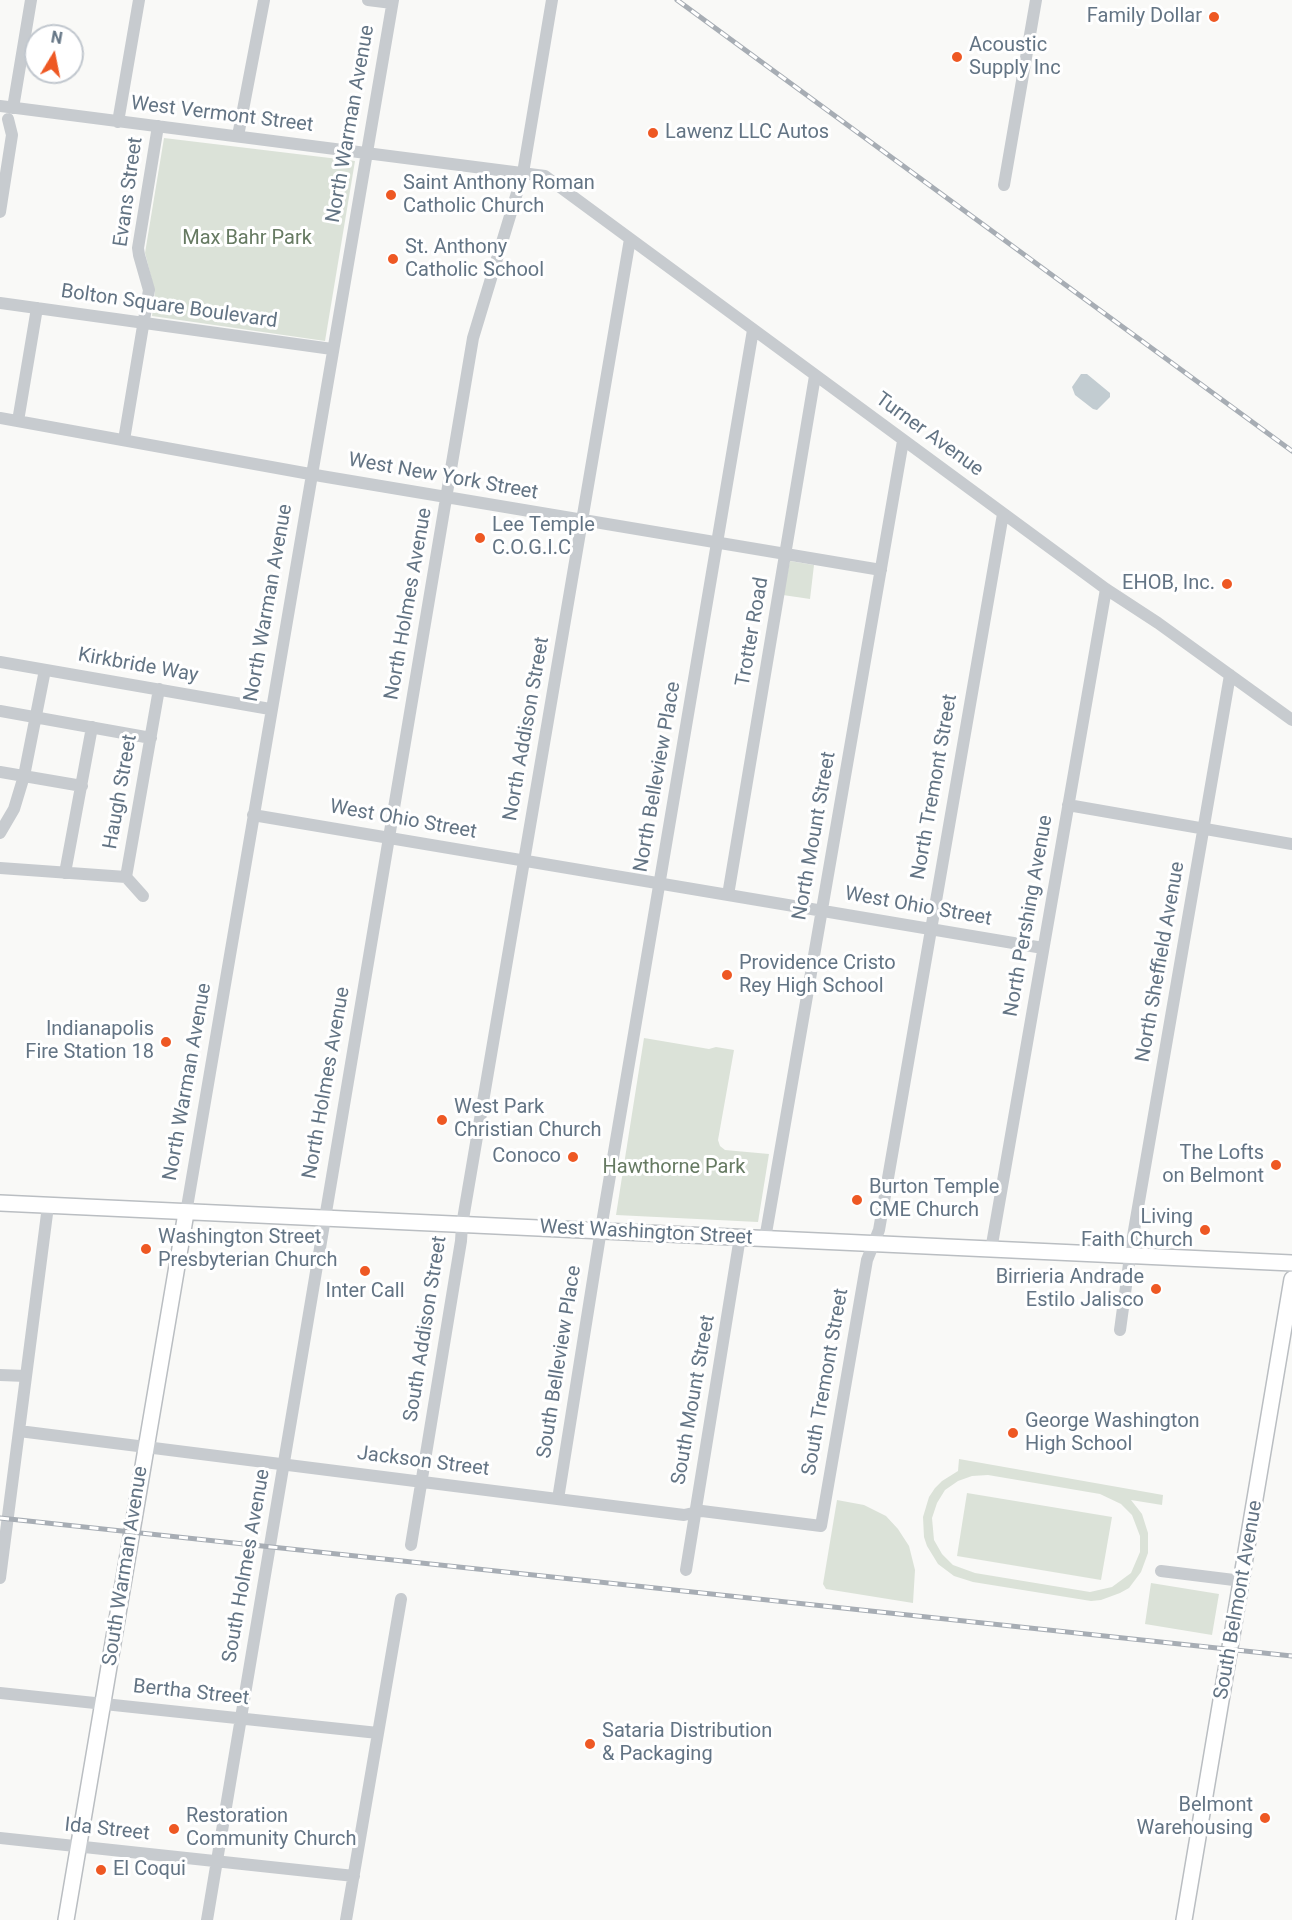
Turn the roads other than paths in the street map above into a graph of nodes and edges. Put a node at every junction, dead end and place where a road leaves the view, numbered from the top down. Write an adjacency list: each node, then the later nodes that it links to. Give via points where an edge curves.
1 (31, 0): 8 (street)
2 (139, 0): 9 (street)
3 (264, 0): 12 (street)
4 (368, 0): 7 (street)
5 (552, 0): 14 (street, North Holmes Avenue)
6 (1036, 0): 16 (street)
7 (392, 2): 13 (street, North Warman Avenue)
8 (7, 110): 9 (street, West Vermont Street); 11 (street); 17 (street, via 12,135)
9 (118, 122): 10 (street, West Vermont Street)
10 (158, 126): 12 (street, West Vermont Street); 21 (street, Evans Street, via 138,248 150,290)
11 (0, 134)
12 (238, 136): 13 (street, West Vermont Street)
13 (365, 153): 14 (street, West Vermont Street); 23 (street, North Warman Avenue)
14 (523, 173): 15 (street, West Vermont Street); 30 (street, North Holmes Avenue, via 475,329)
15 (545, 176): 18 (street, Turner Avenue)
16 (1004, 185)
17 (0, 212)
18 (630, 239): 22 (street, Turner Avenue); 32 (street, North Addison Street)
19 (0, 303): 20 (street, Bolton Square Boulevard)
20 (37, 308): 21 (street, Bolton Square Boulevard); 26 (street)
21 (143, 323): 23 (street, Bolton Square Boulevard); 27 (street, Evans Street)
22 (753, 330): 24 (street, Turner Avenue); 33 (street, North Belleview Place)
23 (332, 349): 29 (street, North Warman Avenue)
24 (815, 376): 28 (street, Turner Avenue); 34 (street, Trotter Road)
25 (0, 418): 26 (street, West New York Street)
26 (18, 421): 27 (street, West New York Street)
27 (124, 440): 29 (street, West New York Street)
28 (903, 441): 31 (street, Turner Avenue); 35 (street, North Mount Street)
29 (311, 474): 30 (street, West New York Street); 41 (street, North Warman Avenue)
30 (447, 497): 32 (street, West New York Street); 54 (street, North Holmes Avenue)
31 (1003, 514): 36 (street, Turner Avenue); 64 (street, North Tremont Street)
32 (582, 520): 33 (street, West New York Street); 56 (street, North Addison Street)
33 (717, 542): 34 (street, West New York Street); 60 (street, North Belleview Place)
34 (786, 554): 35 (street, West New York Street); 61 (street, Trotter Road)
35 (881, 570): 63 (street, North Mount Street)
36 (1106, 589): 39 (street, Turner Avenue); 50 (street, North Pershing Avenue)
37 (0, 662): 38 (street, Kirkbride Way)
38 (45, 670): 40 (street, Kirkbride Way); 43 (street)
39 (1230, 675): 44 (street, Turner Avenue); 52 (street, North Sheffield Avenue)
40 (159, 690): 41 (street, Kirkbride Way); 46 (street, Haugh Street)
41 (270, 709): 51 (street, North Warman Avenue)
42 (0, 711): 43 (street)
43 (36, 717): 45 (street); 48 (street)
44 (1292, 720)
45 (92, 727): 46 (street); 49 (street)
46 (151, 738): 59 (street, Haugh Street)
47 (0, 772): 48 (street)
48 (24, 776): 49 (street); 53 (street, via 14,809)
49 (81, 786): 58 (street)
50 (1068, 805): 52 (street); 65 (street, North Pershing Avenue)
51 (253, 814): 54 (street, West Ohio Street); 68 (street, North Warman Avenue)
52 (1204, 828): 55 (street); 76 (street, North Sheffield Avenue)
53 (0, 833)
54 (388, 837): 56 (street, West Ohio Street); 69 (street, North Holmes Avenue)
55 (1292, 844)
56 (524, 860): 60 (street, West Ohio Street); 70 (street, North Addison Street)
57 (0, 868): 58 (street)
58 (65, 873): 59 (street)
59 (126, 877): 62 (street, Haugh Street)
60 (659, 883): 61 (street, West Ohio Street); 71 (street, North Belleview Place)
61 (728, 895): 63 (street, West Ohio Street)
62 (143, 896)
63 (821, 911): 64 (street, West Ohio Street); 73 (street, North Mount Street)
64 (931, 929): 65 (street, West Ohio Street); 74 (street, North Tremont Street, via 879,1230)
65 (1043, 948): 75 (street, North Pershing Avenue)
66 (0, 1203): 67 (main road, West Washington Street)
67 (48, 1206): 68 (main road, West Washington Street); 81 (street)
68 (186, 1213): 69 (main road, West Washington Street); 83 (main road, South Warman Avenue)
69 (324, 1219): 70 (main road, West Washington Street); 84 (street, South Holmes Avenue)
70 (462, 1225): 71 (main road, West Washington Street); 85 (street, South Addison Street)
71 (601, 1232): 72 (main road, West Washington Street); 86 (street, South Belleview Place)
72 (740, 1238): 73 (main road, West Washington Street); 87 (street, South Mount Street)
73 (765, 1239): 74 (main road, West Washington Street)
74 (873, 1244): 75 (main road, West Washington Street); 88 (street, South Tremont Street, via 867,1260)
75 (991, 1250): 76 (main road, West Washington Street)
76 (1130, 1255): 77 (main road, West Washington Street); 79 (street, North Sheffield Avenue)
77 (1292, 1263)
78 (1292, 1279): 93 (main road, South Belmont Avenue)
79 (1120, 1330)
80 (0, 1375): 81 (street)
81 (26, 1376): 82 (street)
82 (19, 1431): 83 (street, Jackson Street); 92 (street)
83 (146, 1447): 84 (street, Jackson Street); 96 (main road, South Warman Avenue)
84 (284, 1464): 85 (street, Jackson Street); 97 (street, South Holmes Avenue)
85 (422, 1482): 86 (street, Jackson Street); 89 (street, South Addison Street)
86 (558, 1498): 87 (street, Jackson Street, via 684,1515)
87 (694, 1513): 88 (street, Jackson Street); 90 (street, South Mount Street)
88 (821, 1527)
89 (411, 1545)
90 (686, 1570)
91 (1161, 1571): 93 (street)
92 (0, 1578)
93 (1242, 1581): 106 (main road, South Belmont Avenue)
94 (401, 1599): 98 (street)
95 (0, 1693): 96 (street, Bertha Street)
96 (103, 1703): 97 (street, Bertha Street); 100 (main road, South Warman Avenue)
97 (241, 1718): 98 (street, Bertha Street); 101 (street, South Holmes Avenue)
98 (378, 1733): 102 (street)
99 (0, 1838): 100 (street, Ida Street)
100 (78, 1846): 101 (street, Ida Street); 103 (main road, South Warman Avenue)
101 (217, 1861): 102 (street, Ida Street); 104 (street, South Holmes Avenue)
102 (354, 1876): 105 (street)
103 (66, 1920)
104 (207, 1920)
105 (346, 1920)
106 (1184, 1920)

